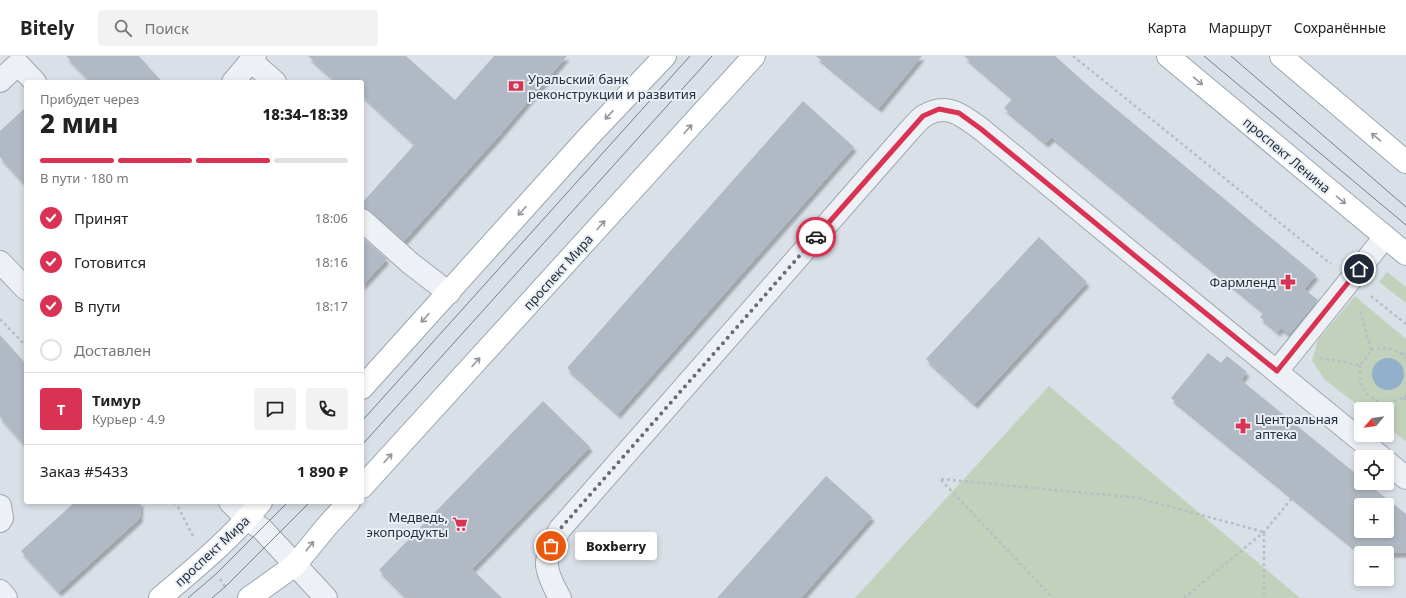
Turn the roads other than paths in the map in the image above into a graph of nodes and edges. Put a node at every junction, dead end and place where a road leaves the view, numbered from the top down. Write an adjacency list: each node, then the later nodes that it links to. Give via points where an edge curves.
1 (664, 56): 17 (main road, one-way to 17)
2 (754, 56): 23 (main road, проспект Мира, one-way to 2)
3 (1168, 56): 13 (main road, проспект Ленина, one-way to 13)
4 (1281, 56): 11 (main road, one-way to 4)
5 (253, 59): 8 (street); 9 (street)
6 (14, 60): 7 (street); 10 (street)
7 (33, 80)
8 (235, 80)
9 (273, 80)
10 (0, 81)
11 (1406, 162)
12 (364, 222): 17 (street)
13 (1385, 237): 14 (main road, проспект Ленина); 18 (street)
14 (1406, 254)
15 (0, 262): 16 (street)
16 (24, 287)
17 (448, 293): 19 (main road, one-way to 19)
18 (1277, 371): 20 (street); 36 (street, via 981,129 959,113 939,109 923,116 908,132 560,529 546,563 552,584)
19 (364, 386)
20 (1373, 450)
21 (1394, 468): 22 (street)
22 (1406, 478)
23 (364, 485)
24 (232, 504): 28 (street)
25 (259, 504): 28 (main road, проспект Мира)
26 (347, 504): 30 (main road, one-way to 26)
27 (0, 506): 29 (street)
28 (247, 519): 30 (street, via 262,529); 33 (main road, проспект Мира, via 205,560)
29 (0, 521)
30 (295, 565): 34 (main road); 35 (street)
31 (0, 591): 32 (street)
32 (6, 598)
33 (160, 598)
34 (249, 598)
35 (326, 598)
36 (560, 598)

